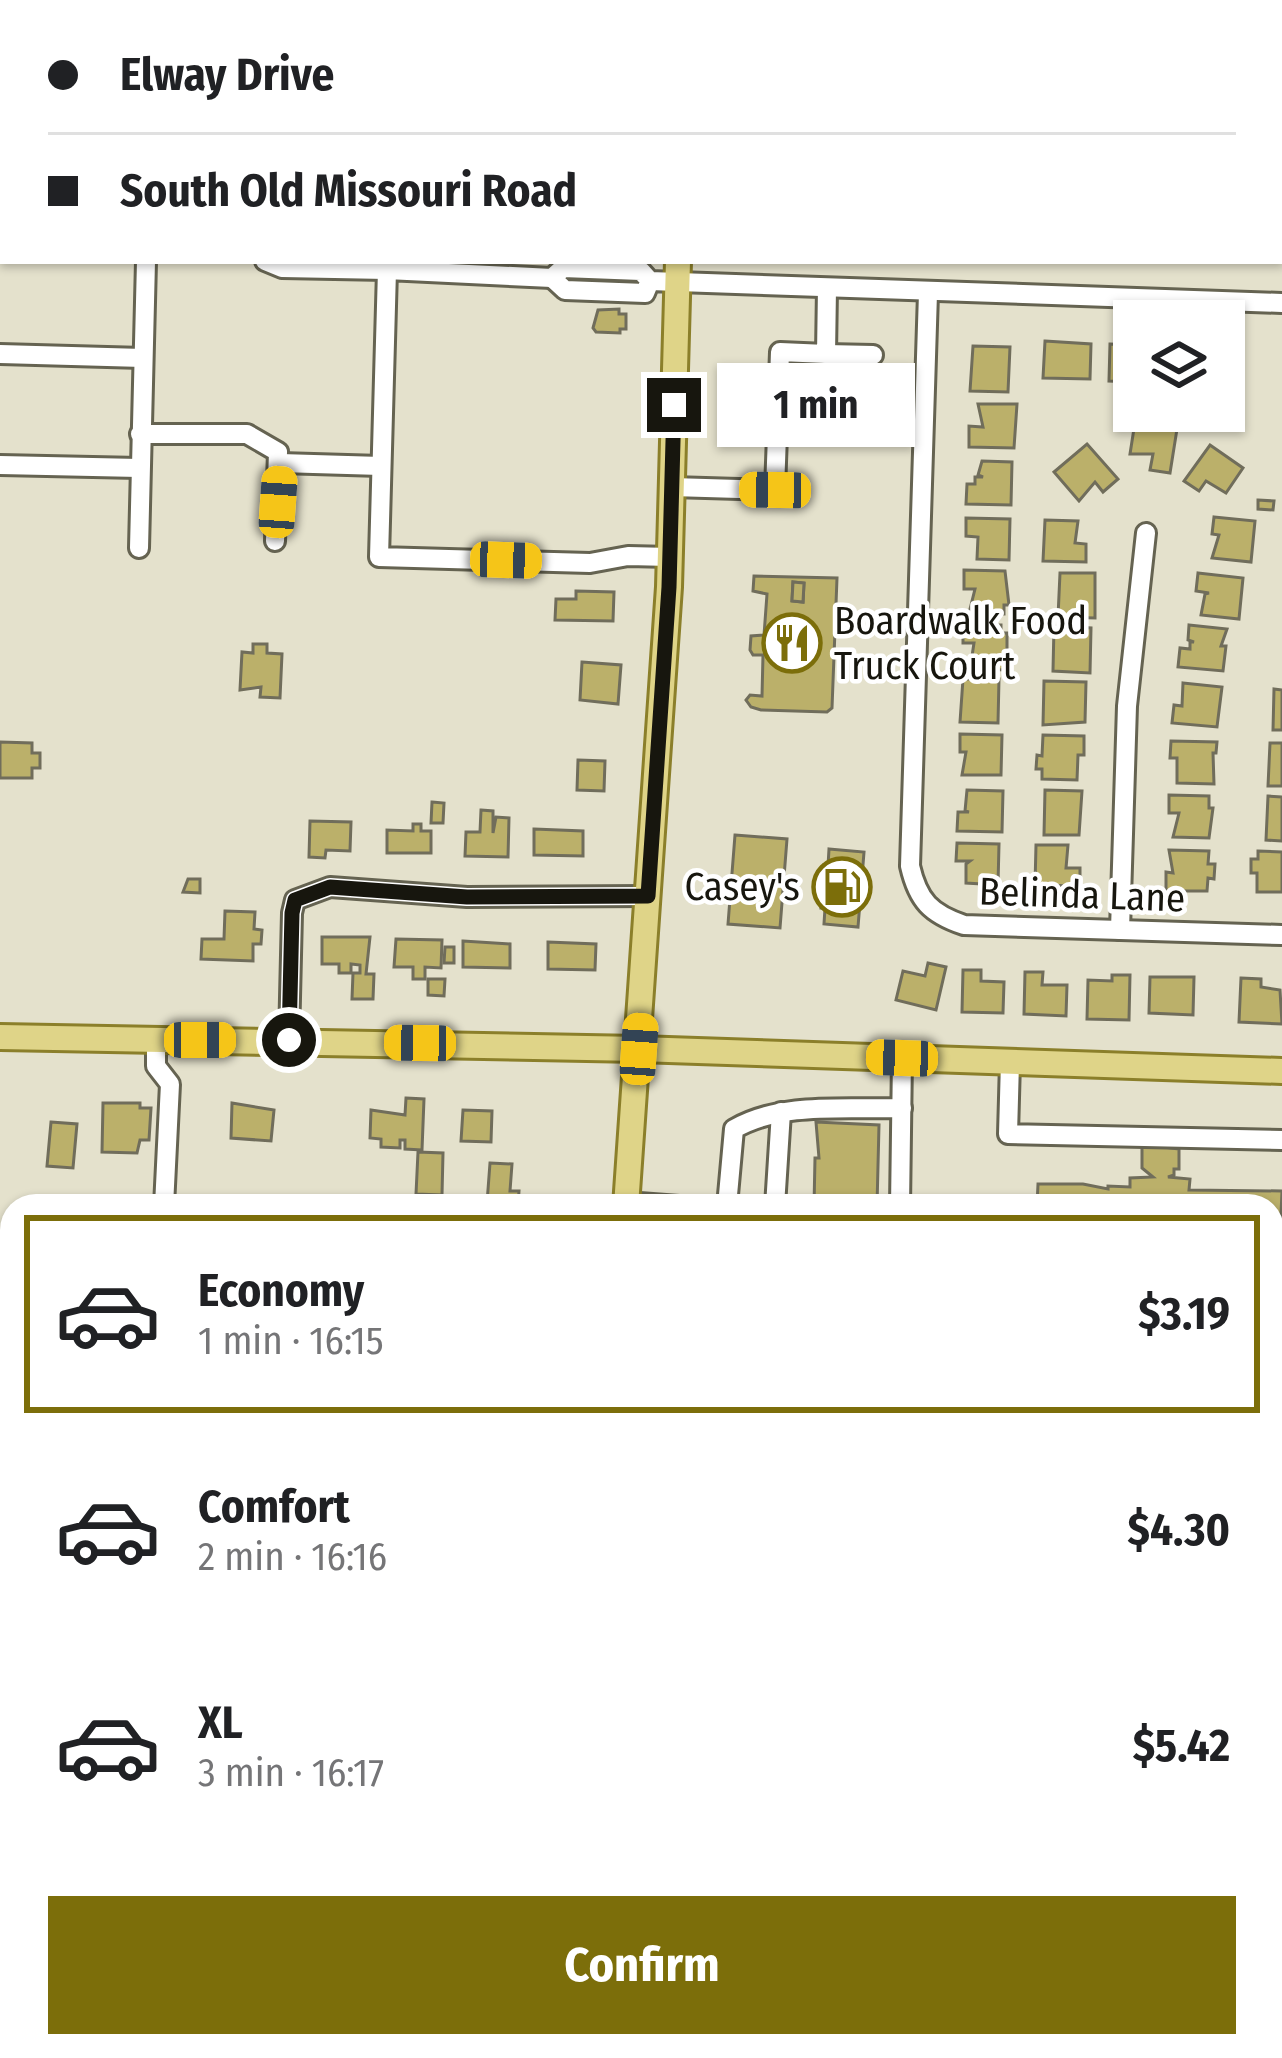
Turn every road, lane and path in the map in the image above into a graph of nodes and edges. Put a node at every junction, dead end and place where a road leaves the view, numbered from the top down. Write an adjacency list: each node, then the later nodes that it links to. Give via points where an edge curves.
1 (146, 264): 12 (street)
2 (272, 264): 4 (street)
3 (408, 265): 4 (street); 5 (street, via 552,278 562,268 641,272 650,281)
4 (387, 270): 16 (street)
5 (678, 272): 6 (street); 18 (main road)
6 (826, 288): 7 (street); 10 (street)
7 (928, 292): 8 (street); 24 (street, Belinda Lane, via 915,890 927,908 964,926)
8 (1282, 303)
9 (0, 354): 12 (street)
10 (826, 354): 11 (street); 18 (street, via 780,352 775,490)
11 (873, 355)
12 (143, 358): 13 (street)
13 (140, 434): 14 (street, via 247,434 278,452); 17 (street)
14 (280, 463): 16 (street); 20 (street)
15 (0, 465): 17 (street)
16 (381, 466): 22 (street, via 379,557)
17 (139, 468): 21 (street)
18 (672, 488): 22 (main road)
19 (1146, 533): 24 (street, via 1126,706)
20 (275, 541)
21 (139, 548)
22 (670, 557): 23 (main road)
23 (648, 896): 28 (street, via 310,892 295,900 292,913); 29 (main road)
24 (1120, 930): 25 (street, Belinda Lane)
25 (1282, 935)
26 (0, 1036): 27 (main road)
27 (156, 1040): 28 (main road); 36 (street, via 156,1066 170,1084)
28 (289, 1040): 29 (main road)
29 (639, 1049): 30 (main road); 37 (main road)
30 (902, 1058): 31 (main road); 33 (street)
31 (1010, 1062): 32 (main road); 35 (street, via 1008,1134)
32 (1282, 1071)
33 (902, 1108): 34 (street); 40 (street)
34 (781, 1112): 38 (street, via 734,1129); 39 (street)
35 (1282, 1140)
36 (165, 1194)
37 (627, 1194)
38 (728, 1194)
39 (776, 1194)
40 (900, 1194)

